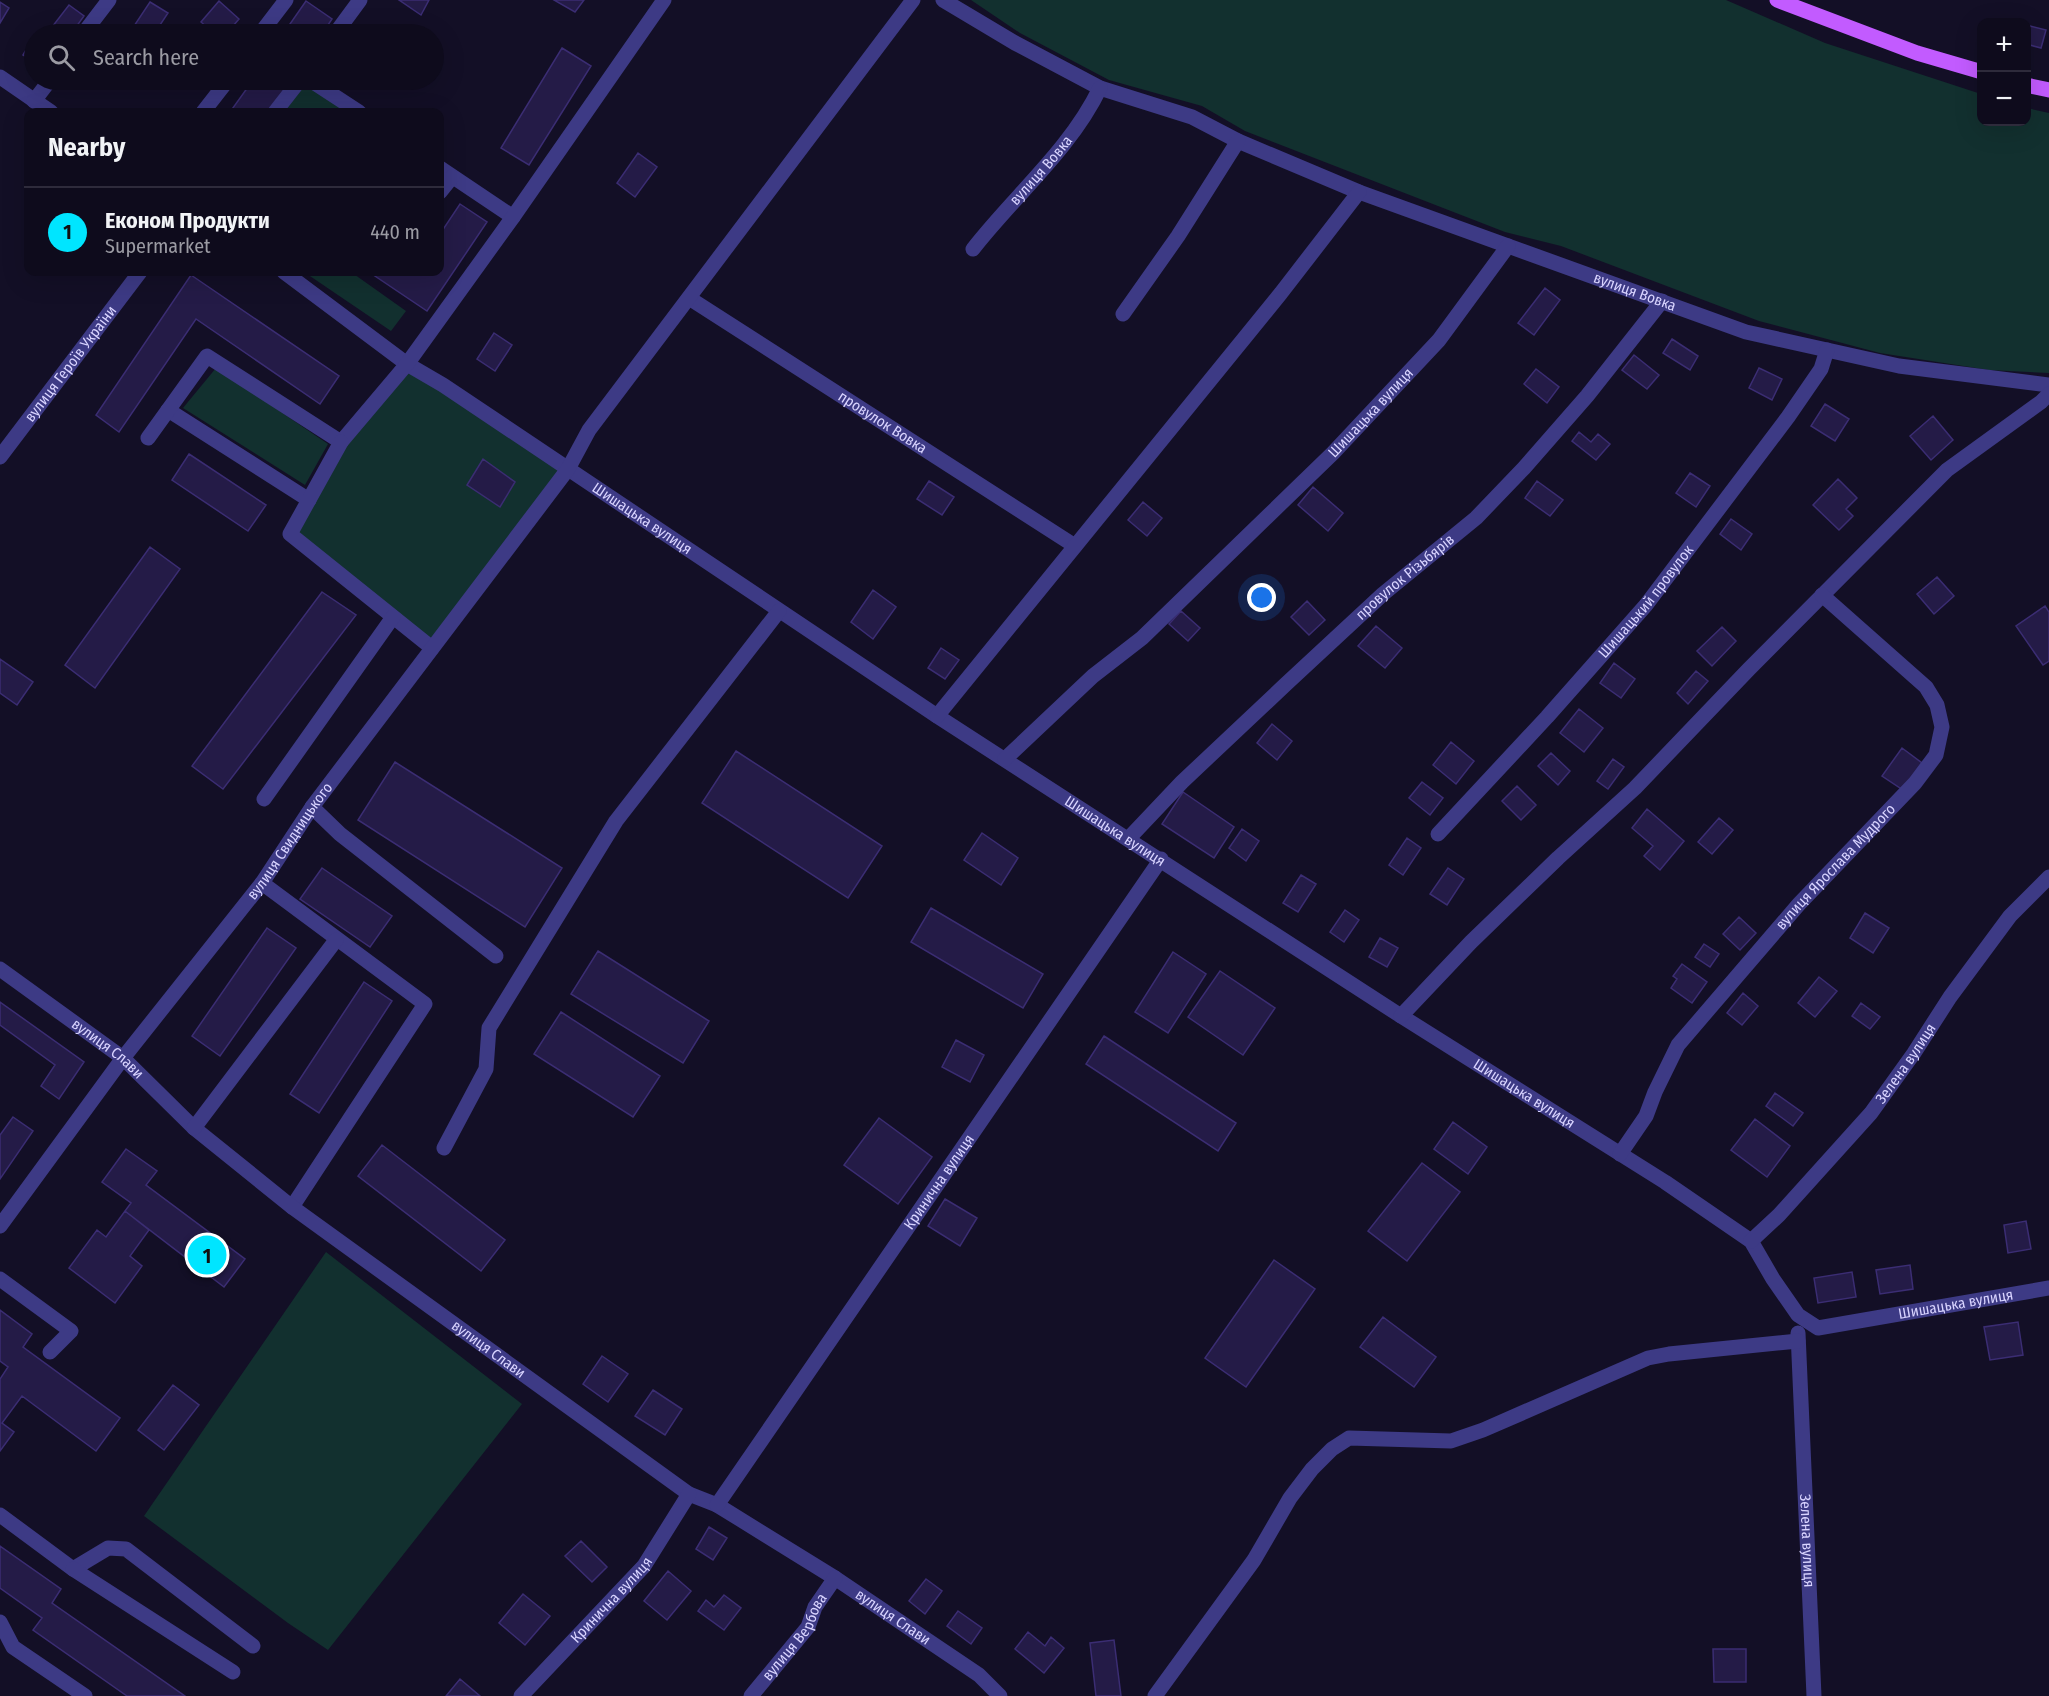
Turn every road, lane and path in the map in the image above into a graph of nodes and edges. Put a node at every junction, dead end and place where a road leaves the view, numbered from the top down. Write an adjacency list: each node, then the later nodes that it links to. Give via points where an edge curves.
1 (109, 0): 8 (street)
2 (286, 0): 9 (street)
3 (360, 0): 10 (street)
4 (664, 0): 28 (street)
5 (914, 0): 33 (street, вулиця Свидницького)
6 (943, 0): 14 (street, вулиця Вовка)
7 (1777, 0): 11 (main road, via 1917,53)
8 (91, 24)
9 (268, 24)
10 (342, 24)
11 (1977, 71)
12 (0, 77): 20 (street)
13 (2031, 86): 19 (main road)
14 (1100, 88): 25 (street, вулиця Вовка, via 1192,117); 30 (street, вулиця Вовка, via 1089,111)
15 (42, 90): 20 (street)
16 (220, 90): 22 (street)
17 (292, 90): 23 (street)
18 (325, 90): 24 (street)
19 (2049, 90)
20 (34, 101): 21 (street)
21 (45, 108)
22 (206, 108)
23 (278, 108)
24 (352, 108)
25 (1238, 141): 27 (street, вулиця Вовка); 35 (street)
26 (446, 172): 28 (street)
27 (1359, 192): 29 (street, вулиця Вовка); 46 (street)
28 (513, 217): 37 (street)
29 (1508, 246): 34 (street, вулиця Вовка); 52 (street, Шишацька вулиця, via 1439,340 1333,453 1142,638 1093,676)
30 (973, 249)
31 (137, 276): 43 (street, вулиця Героїв України)
32 (289, 276): 37 (street, Шишацька вулиця)
33 (689, 298): 44 (street, вулиця Свидницького, via 589,430); 46 (street, провулок Вовка)
34 (1662, 301): 36 (street, вулиця Вовка, via 1746,332); 56 (street, провулок Різьбярів, via 1587,396 1476,518 1383,594 1182,782)
35 (1123, 314)
36 (1827, 350): 38 (street, вулиця Вовка, via 1899,366); 55 (street, Шишацький провулок, via 1821,369 1788,417 1646,605)
37 (407, 364): 42 (street); 44 (street, Шишацька вулиця)
38 (2049, 385)
39 (2049, 394): 47 (street, via 1947,471)
40 (168, 410): 41 (street); 42 (street, via 207,356); 45 (street)
41 (148, 438)
42 (342, 442): 45 (street)
43 (0, 457)
44 (568, 469): 48 (street, Шишацька вулиця); 50 (street, вулиця Свидницького)
45 (309, 500): 49 (street, via 290,534)
46 (1075, 546): 51 (street)
47 (1822, 596): 63 (street, via 1635,788 1557,858); 67 (street, вулиця Ярослава Мудрого, via 1926,687 1937,705 1942,727 1936,756 1799,904 1678,1045 1646,1116)
48 (779, 611): 51 (street, Шишацька вулиця); 66 (street, via 616,821 489,1028 486,1069)
49 (393, 617): 50 (street); 53 (street)
50 (432, 648): 54 (street, вулиця Свидницького)
51 (938, 716): 52 (street, Шишацька вулиця)
52 (1005, 759): 56 (street, Шишацька вулиця)
53 (264, 799)
54 (312, 807): 59 (street, вулиця Свидницького); 61 (street, via 340,834)
55 (1438, 834)
56 (1129, 838): 57 (street, Шишацька вулиця)
57 (1161, 859): 63 (street, Шишацька вулиця); 77 (street, Кринична вулиця)
58 (2049, 877): 70 (street, Зелена вулиця, via 2010,916 1871,1113)
59 (262, 883): 60 (street); 64 (street, вулиця Свидницького)
60 (336, 940): 65 (street); 68 (street, via 425,1004)
61 (496, 956)
62 (0, 969): 64 (street, вулиця Слави)
63 (1401, 1016): 67 (street, Шишацька вулиця)
64 (123, 1058): 65 (street, вулиця Слави); 69 (street, вулиця Свидницького)
65 (194, 1128): 68 (street, вулиця Слави)
66 (444, 1148)
67 (1620, 1154): 70 (street, Шишацька вулиця)
68 (292, 1207): 76 (street, вулиця Слави)
69 (0, 1226)
70 (1751, 1241): 73 (street, Шишацька вулиця)
71 (0, 1279): 75 (street, via 71,1331)
72 (2049, 1288): 73 (street, Шишацька вулиця, via 1818,1328)
73 (1797, 1315): 74 (street, Зелена вулиця)
74 (1798, 1341): 88 (street, via 1648,1358 1451,1441 1349,1438 1312,1468 1254,1560); 89 (street, Зелена вулиця)
75 (50, 1352)
76 (689, 1494): 77 (street, вулиця Слави); 85 (street, Кринична вулиця, via 644,1566)
77 (717, 1504): 80 (street, вулиця Слави)
78 (0, 1515): 79 (street)
79 (73, 1569): 82 (street, via 108,1548 126,1549); 83 (street)
80 (835, 1578): 86 (street, вулиця Вербова, via 815,1607 808,1627); 87 (street, вулиця Слави, via 979,1675)
81 (0, 1622): 84 (street, via 13,1647)
82 (253, 1646)
83 (233, 1672)
84 (85, 1696)
85 (522, 1696)
86 (751, 1696)
87 (1000, 1696)
88 (1155, 1696)
89 (1814, 1696)

